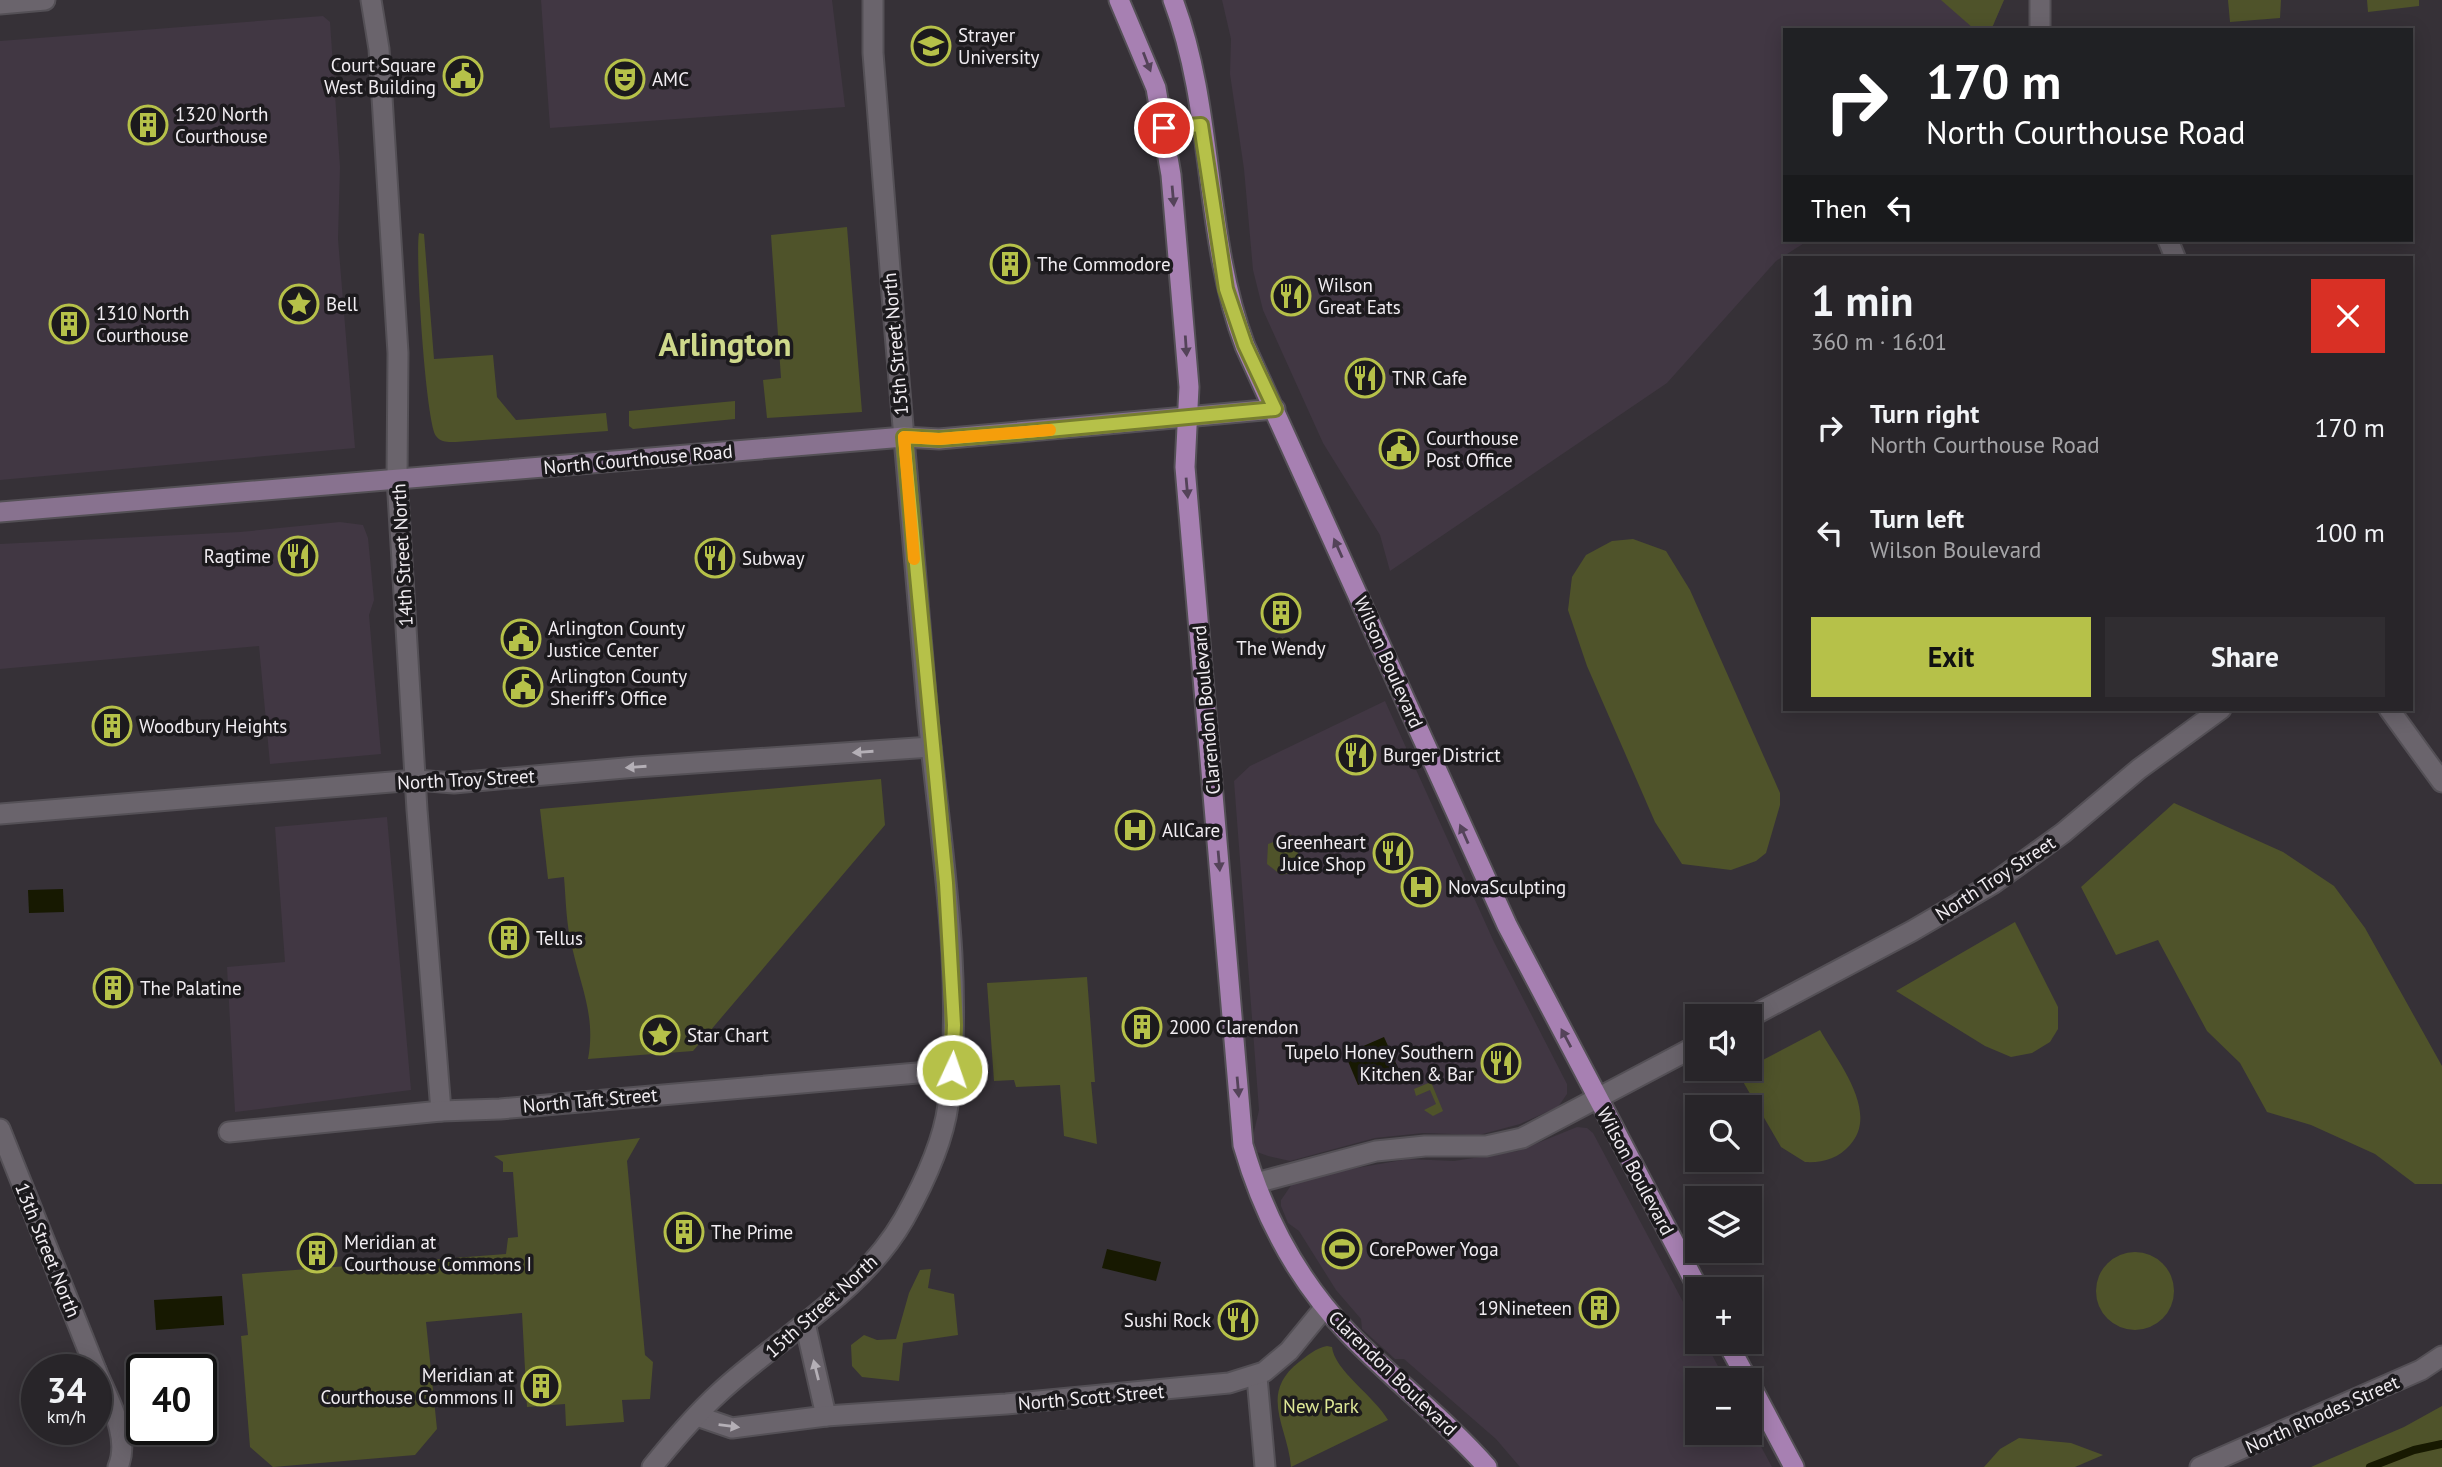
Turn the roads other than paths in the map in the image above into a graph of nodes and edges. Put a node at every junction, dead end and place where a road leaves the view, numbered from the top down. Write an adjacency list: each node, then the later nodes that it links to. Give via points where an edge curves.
1 (45, 0): 7 (street)
2 (371, 0): 14 (street, 14th Street North, via 379,49 398,353)
3 (873, 0): 13 (street, 15th Street North, via 873,53)
4 (1119, 0): 10 (main road, Clarendon Boulevard, one-way to 10, via 1156,88)
5 (1173, 0): 9 (main road, Wilson Boulevard, via 1189,51)
6 (2040, 0): 8 (street)
7 (0, 4)
8 (2040, 28)
9 (1201, 125): 10 (street); 11 (main road, Wilson Boulevard, via 1226,289 1245,345)
10 (1164, 128): 12 (main road, Clarendon Boulevard, one-way to 12, via 1189,387)
11 (1275, 409): 12 (main road, North Courthouse Road); 25 (main road, Wilson Boulevard, one-way to 11, via 1472,850)
12 (1187, 419): 13 (main road, North Courthouse Road, via 939,439); 29 (main road, Clarendon Boulevard, one-way to 29, via 1186,481 1240,1125)
13 (904, 437): 14 (main road, North Courthouse Road); 18 (street, 15th Street North)
14 (397, 478): 15 (main road, North Courthouse Road); 19 (street, 14th Street North)
15 (0, 512)
16 (2218, 711): 22 (street, North Troy Street, via 1994,883)
17 (2390, 711): 20 (street)
18 (931, 747): 19 (street, North Troy Street, one-way to 19, via 454,783); 24 (street, 15th Street North, via 948,910)
19 (416, 780): 21 (street, North Troy Street); 26 (street, 14th Street North)
20 (2442, 782)
21 (0, 814)
22 (1762, 1011)
23 (1685, 1052): 25 (street)
24 (952, 1070): 26 (street, North Taft Street); 32 (street, 15th Street North, via 944,1127 903,1221 874,1261)
25 (1597, 1098): 29 (street, via 1505,1143 1376,1151); 30 (main road, Wilson Boulevard)
26 (441, 1111): 27 (street, North Taft Street)
27 (229, 1132)
28 (2, 1141): 33 (street, 13th Street North)
29 (1255, 1184): 31 (main road, Clarendon Boulevard, via 1284,1246)
30 (1692, 1277)
31 (1325, 1307): 35 (street, via 1289,1351); 44 (main road, Clarendon Boulevard)
32 (805, 1323): 38 (street, 15th Street North); 39 (street, one-way to 32)
33 (89, 1354)
34 (2442, 1356): 40 (street, North Rhodes Street)
35 (1257, 1377): 39 (street, North Scott Street, via 1143,1393); 43 (street)
36 (1762, 1407): 45 (main road)
37 (112, 1409): 41 (street, 13th Street North, via 122,1434)
38 (697, 1416): 39 (street, North Scott Street, one-way to 39, via 732,1428); 42 (street)
39 (826, 1416)
40 (2246, 1458): 46 (street, North Rhodes Street)
41 (118, 1467)
42 (652, 1467)
43 (1265, 1467)
44 (1487, 1467)
45 (1794, 1467)
46 (2200, 1467)

